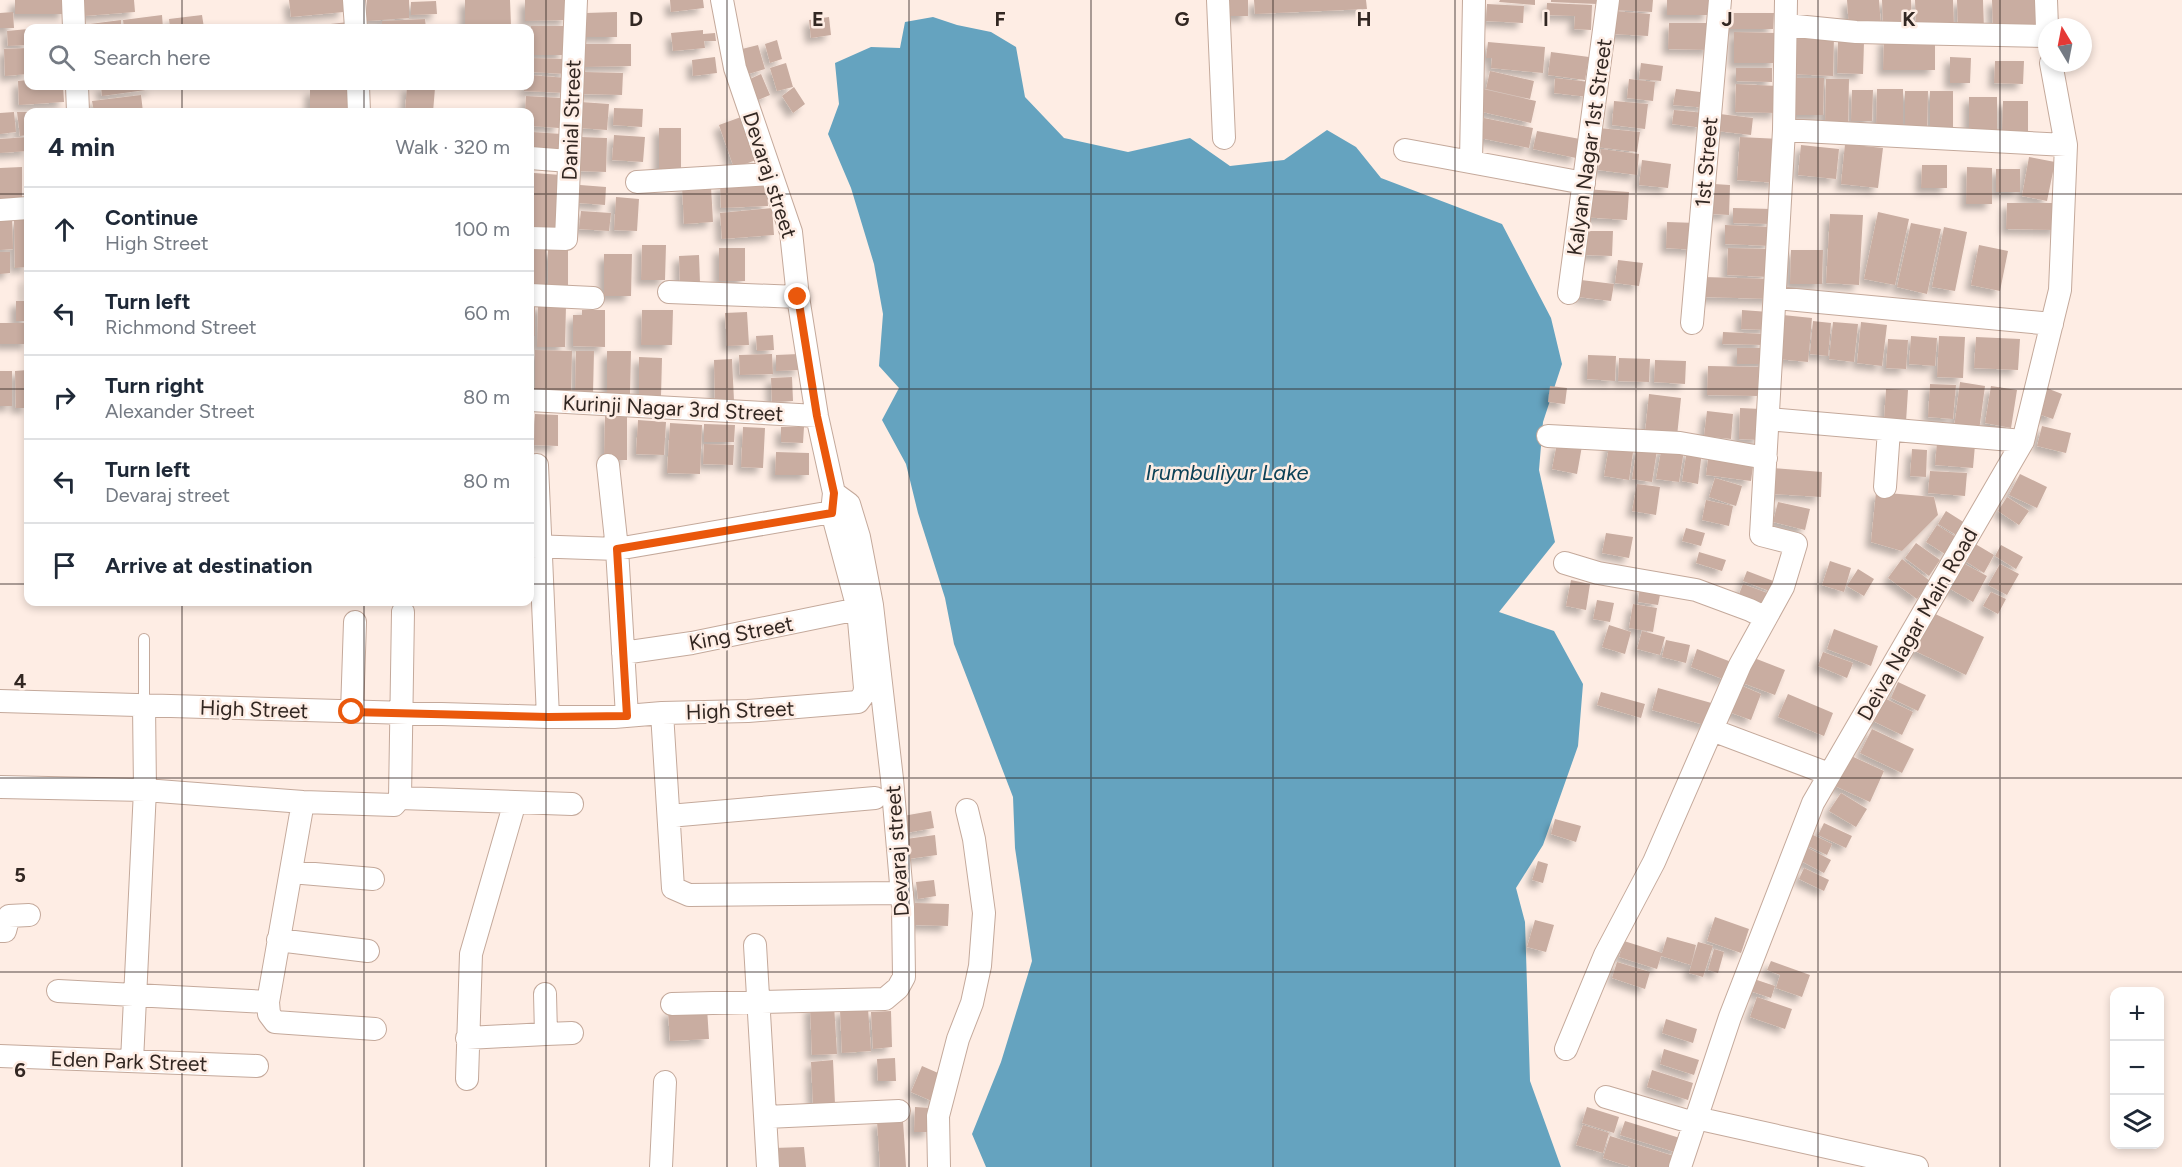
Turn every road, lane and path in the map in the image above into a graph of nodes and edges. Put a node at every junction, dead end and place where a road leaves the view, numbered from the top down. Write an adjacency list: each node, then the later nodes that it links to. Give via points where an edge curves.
1 (73, 0): 12 (street)
2 (354, 0): 13 (street)
3 (576, 0): 26 (street, Danial Street)
4 (722, 0): 28 (street, Devaraj street, via 735,68)
5 (1218, 0): 22 (street)
6 (1474, 0): 27 (street)
7 (1608, 0): 30 (street, Kalyan Nagar 1st Street)
8 (1720, 0): 40 (street, 1st Street)
9 (1786, 0): 14 (street)
10 (2046, 0): 11 (street)
11 (2047, 18)
12 (74, 24)
13 (356, 24)
14 (1786, 25): 15 (street, via 1856,32); 21 (street)
15 (2038, 36)
16 (2054, 72): 23 (street, Deiva Nagar Main Road)
17 (77, 90): 19 (street)
18 (358, 90): 20 (street)
19 (78, 108)
20 (359, 108)
21 (1784, 130): 23 (street); 39 (street)
22 (1224, 138)
23 (2066, 145): 41 (street, Deiva Nagar Main Road, via 2060,290)
24 (1405, 150): 27 (street)
25 (534, 158): 26 (street)
26 (569, 161): 33 (street, Danial Street, via 566,240)
27 (1471, 161): 30 (street)
28 (770, 174): 29 (street); 37 (street, Devaraj street, via 791,232)
29 (637, 182)
30 (1584, 183): 35 (street, Kalyan Nagar 1st Street)
31 (24, 208): 32 (street)
32 (0, 210)
33 (534, 238)
34 (669, 292): 37 (street)
35 (1569, 293)
36 (534, 295): 38 (street)
37 (798, 297): 43 (street, Devaraj street)
38 (593, 298)
39 (1775, 298): 41 (street); 44 (street)
40 (1692, 323)
41 (2052, 324): 47 (street, Deiva Nagar Main Road)
42 (534, 400): 43 (street, Kurinji Nagar 3rd Street)
43 (817, 416): 52 (street, Devaraj street)
44 (1768, 419): 45 (street); 48 (street)
45 (1890, 430): 47 (street); 51 (street)
46 (1548, 436): 48 (street, via 1680,443)
47 (2023, 441): 71 (street, Deiva Nagar Main Road)
48 (1766, 458): 58 (street, via 1761,535 1796,544 1783,587)
49 (537, 465): 53 (street)
50 (608, 465): 54 (street)
51 (1885, 487)
52 (833, 503): 54 (street); 56 (street, Devaraj street); 83 (street, Devaraj street, via 849,504 872,605)
53 (535, 547): 54 (street); 69 (street)
54 (617, 549): 61 (street)
55 (1565, 563): 58 (street, via 1598,573 1696,590)
56 (858, 609): 61 (street, King Street); 62 (street, Devaraj street)
57 (403, 612): 67 (street)
58 (1766, 618): 70 (street, via 1740,665)
59 (355, 622): 65 (street)
60 (144, 639): 64 (lane)
61 (623, 653): 68 (street)
62 (864, 694): 66 (street, High Street, via 849,705)
63 (0, 700): 64 (street, High Street)
64 (144, 705): 65 (street, High Street); 73 (street)
65 (352, 712): 67 (street, High Street)
66 (662, 713): 68 (street, High Street); 80 (street)
67 (402, 714): 69 (street, High Street); 74 (street)
68 (627, 716): 69 (street, High Street)
69 (548, 717)
70 (1712, 730): 71 (street); 99 (street, via 1654,862 1605,955)
71 (1829, 774): 108 (street, Deiva Nagar Main Road, via 1808,813)
72 (0, 787): 73 (street)
73 (145, 790): 76 (street); 91 (street)
74 (400, 798): 76 (street, via 386,806); 77 (street)
75 (875, 798): 80 (street)
76 (303, 802): 81 (street)
77 (515, 802): 78 (street); 98 (street, via 471,954)
78 (572, 804)
79 (968, 810): 111 (street, via 984,913 981,955 972,1002 938,1116)
80 (669, 816): 83 (street, via 674,888 689,895)
81 (291, 872): 82 (street); 86 (street)
82 (373, 879)
83 (902, 893): 93 (street, Devaraj street, via 904,976 898,988 885,999)
84 (29, 915): 85 (street, via 9,916 5,931)
85 (0, 931)
86 (278, 940): 88 (street); 92 (street)
87 (755, 945): 93 (street)
88 (368, 951)
89 (58, 990): 91 (street)
90 (545, 994): 97 (street)
91 (134, 996): 92 (street); 101 (street)
92 (268, 1002): 95 (street, via 269,1014 275,1022)
93 (759, 1002): 94 (street, Devaraj street); 107 (street)
94 (672, 1004)
95 (375, 1029)
96 (572, 1033): 97 (street)
97 (546, 1034): 98 (street)
98 (467, 1038): 103 (street)
99 (1566, 1049)
100 (0, 1056): 101 (street, Eden Park Street)
101 (132, 1061): 102 (street, Eden Park Street)
102 (257, 1066)
103 (467, 1079)
104 (665, 1082): 109 (street)
105 (1606, 1097): 108 (street)
106 (899, 1111): 107 (street)
107 (766, 1117): 110 (street)
108 (1695, 1121): 112 (street, Deiva Nagar Main Road); 113 (street)
109 (661, 1167)
110 (768, 1167)
111 (939, 1167)
112 (1680, 1167)
113 (1917, 1167)

